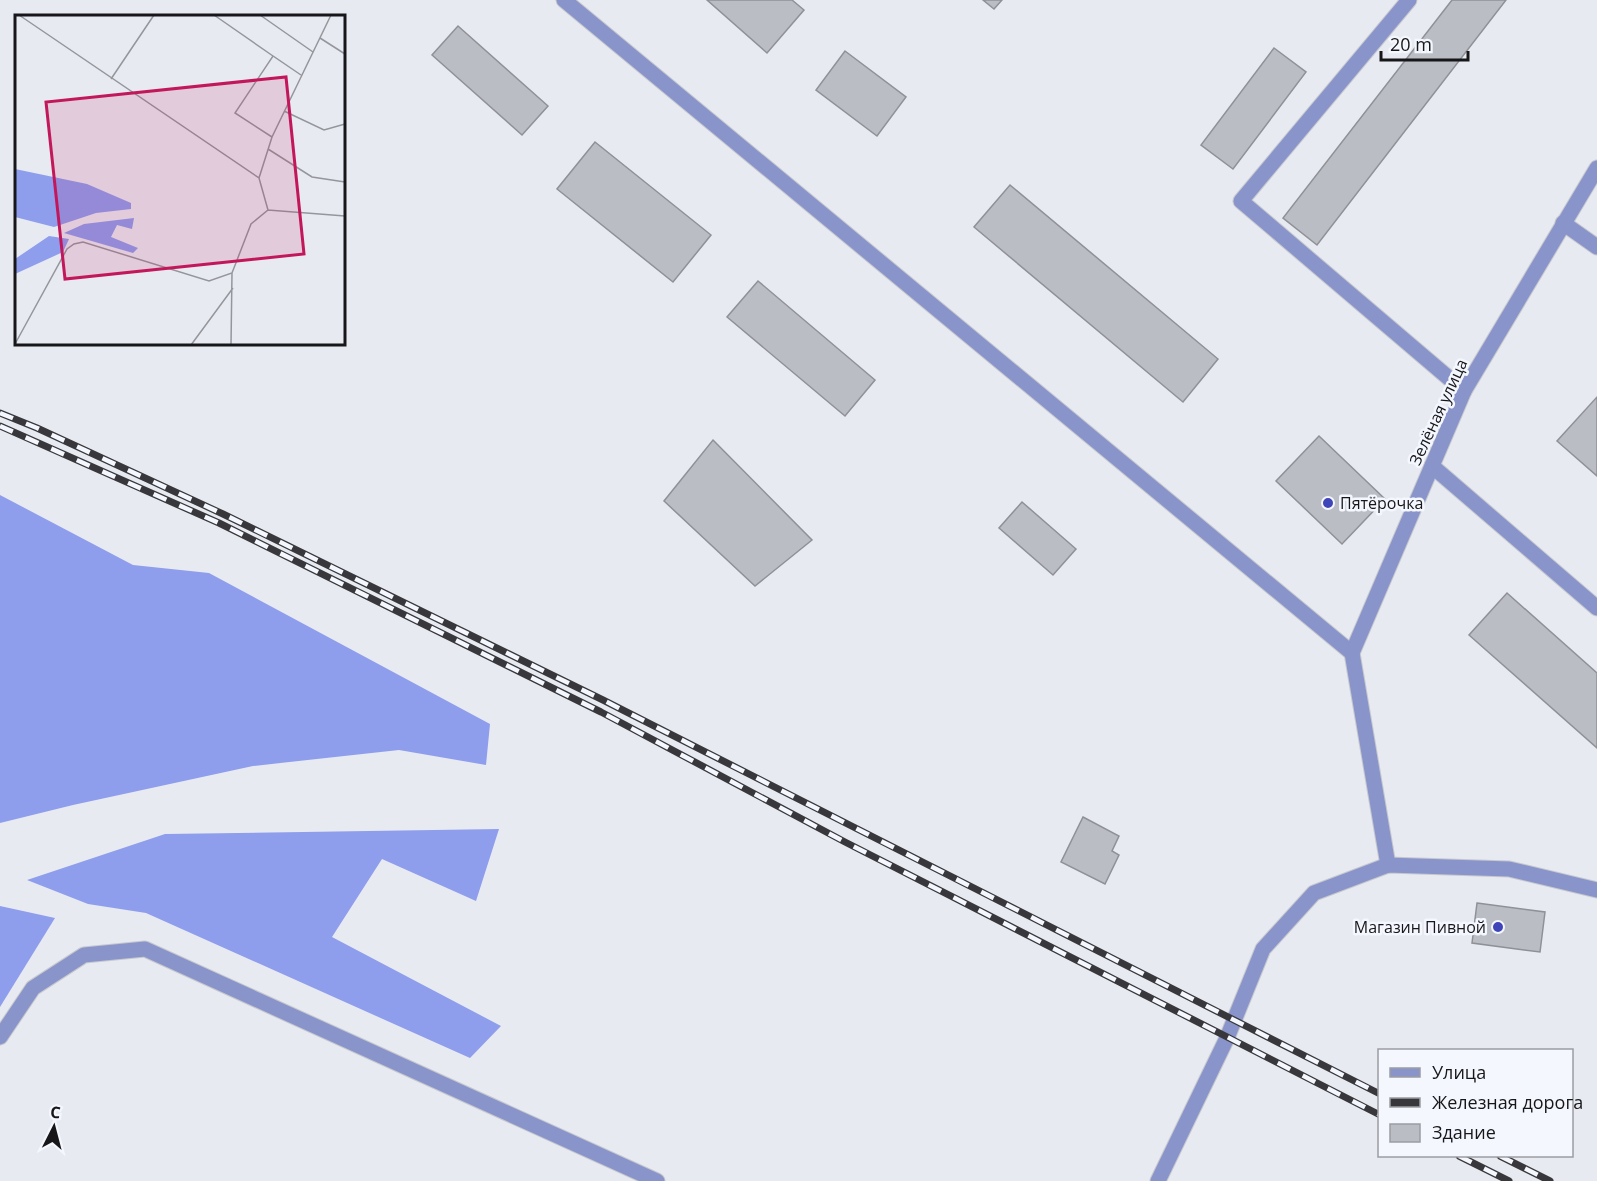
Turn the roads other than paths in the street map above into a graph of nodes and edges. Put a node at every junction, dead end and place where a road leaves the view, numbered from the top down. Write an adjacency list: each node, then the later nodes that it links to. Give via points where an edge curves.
1 (564, 0): 9 (street)
2 (1409, 0): 6 (street, via 1241,201)
3 (1597, 168): 4 (street, Зелёная улица)
4 (1563, 223): 5 (street); 6 (street, Зелёная улица)
5 (1597, 247)
6 (1464, 391): 7 (street, Зелёная улица)
7 (1432, 466): 8 (street); 9 (street, Зелёная улица)
8 (1597, 608)
9 (1352, 653): 10 (street)
10 (1388, 864): 11 (street, via 1509,869); 14 (street, via 1314,893 1263,949 1227,1038)
11 (1597, 890)
12 (0, 1037): 13 (street, via 33,988 84,955 145,949)
13 (657, 1181)
14 (1158, 1181)

